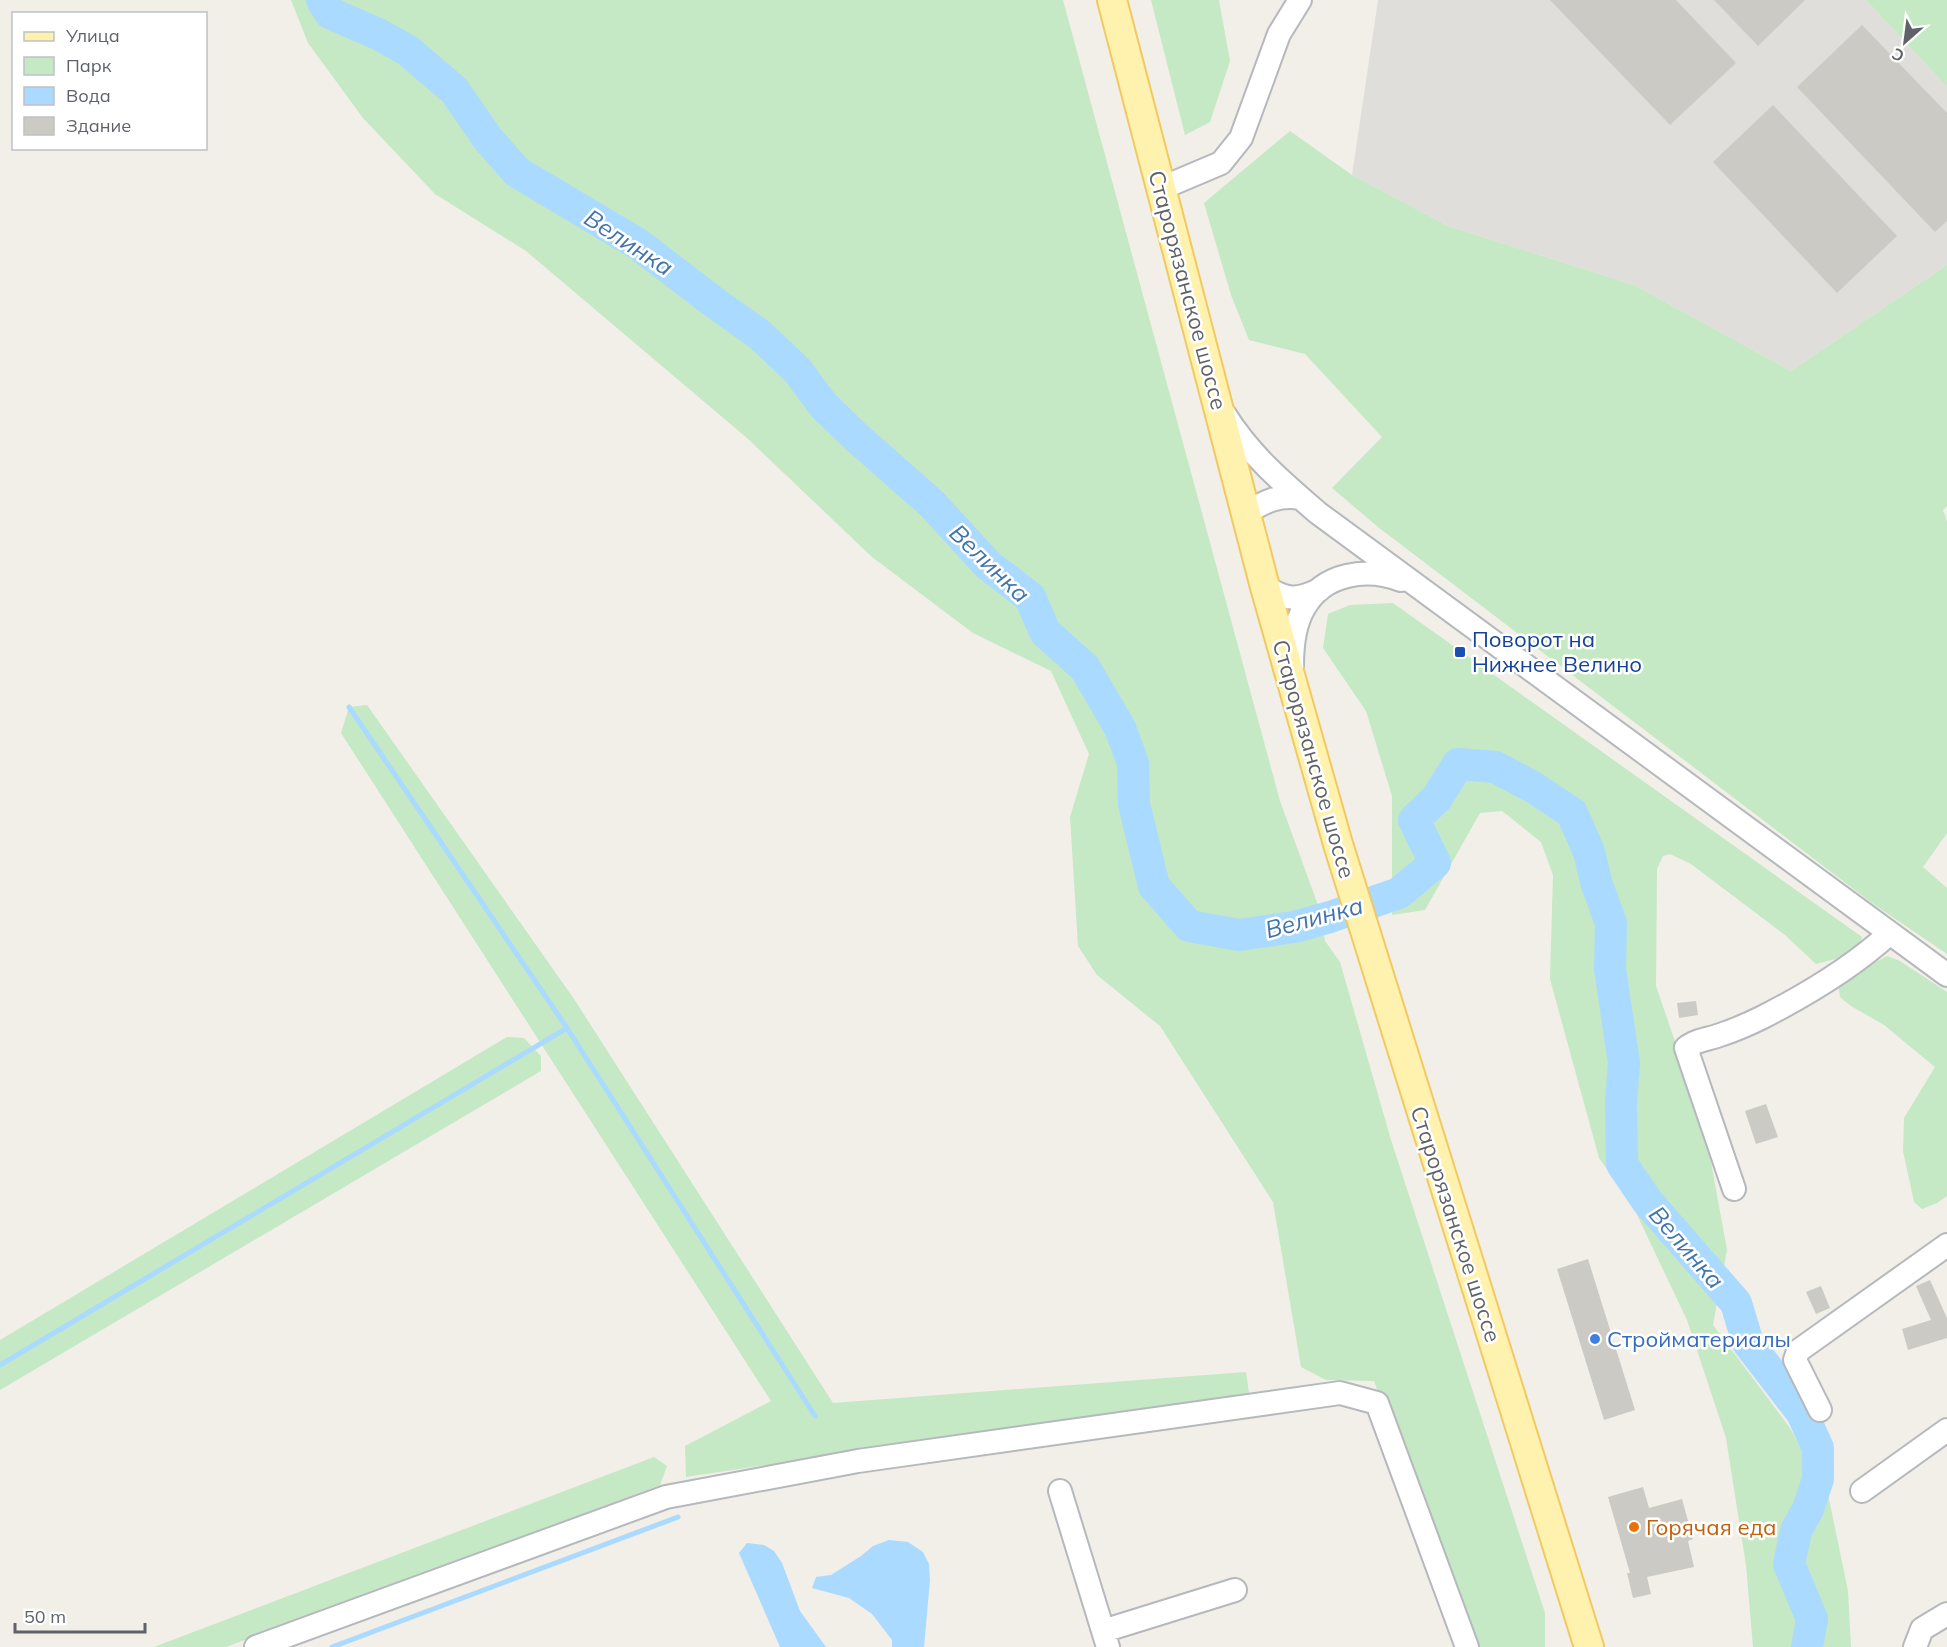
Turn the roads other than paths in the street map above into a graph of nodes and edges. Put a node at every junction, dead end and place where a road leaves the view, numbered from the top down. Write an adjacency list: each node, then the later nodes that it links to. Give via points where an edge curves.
1 (1112, 0): 3 (main road, Старорязанское шоссе)
2 (1300, 0): 3 (street, via 1279,34 1240,138 1221,163)
3 (1162, 188): 4 (main road, Старорязанское шоссе)
4 (1218, 404): 5 (street, via 1246,446); 6 (main road, Старорязанское шоссе)
5 (1300, 498): 6 (street, via 1275,498); 7 (street)
6 (1246, 513): 8 (main road, Старорязанское шоссе)
7 (1416, 586): 9 (street, via 1368,573 1348,574); 11 (street)
8 (1265, 587): 9 (street, via 1290,598); 10 (main road, Старорязанское шоссе)
9 (1320, 590): 10 (street, via 1304,606 1296,624)
10 (1292, 680): 24 (main road, Старорязанское шоссе, via 1369,949)
11 (1890, 933): 12 (street); 13 (street, via 1873,949 1793,1000 1686,1048)
12 (1947, 975)
13 (1734, 1189)
14 (1947, 1245): 15 (street, via 1798,1351 1795,1360)
15 (1820, 1410)
16 (1947, 1430): 18 (street)
17 (1060, 1491): 21 (street)
18 (1862, 1491)
19 (1235, 1590): 21 (street)
20 (1947, 1614): 25 (street, via 1922,1629)
21 (1106, 1639)
22 (255, 1647): 23 (street, via 666,1497 858,1461 1340,1394 1377,1403)
23 (1467, 1647)
24 (1589, 1647)
25 (1916, 1647)

